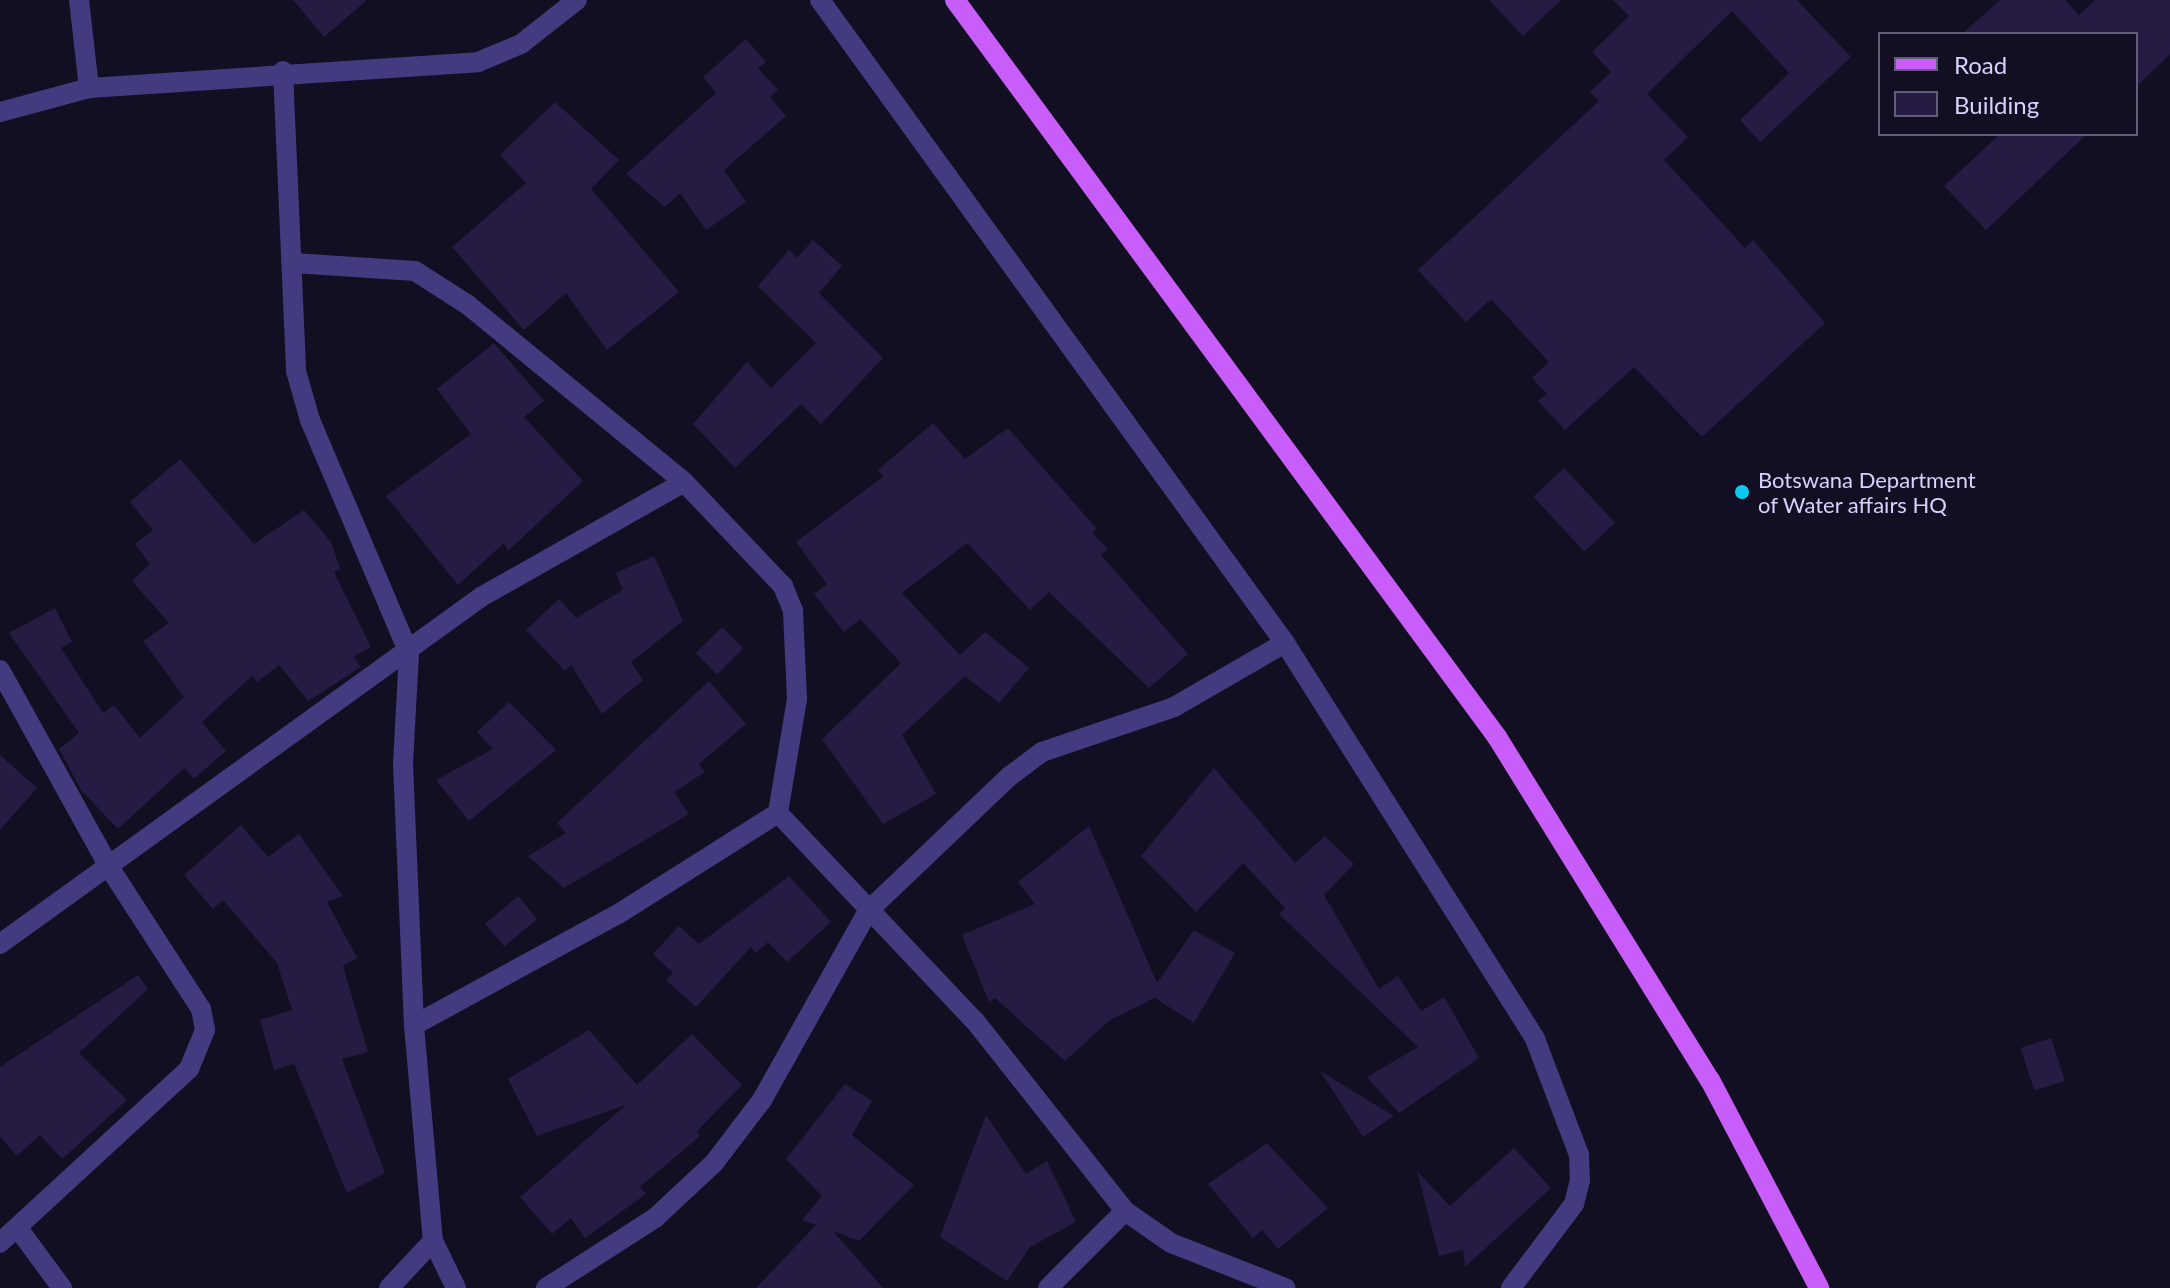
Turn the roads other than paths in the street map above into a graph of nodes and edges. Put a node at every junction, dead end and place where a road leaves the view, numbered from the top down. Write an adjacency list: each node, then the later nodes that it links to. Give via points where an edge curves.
1 (79, 0): 6 (street)
2 (577, 0): 5 (street, via 521,44 478,62)
3 (820, 0): 10 (street)
4 (955, 0): 29 (main road, via 1497,737 1710,1080)
5 (283, 71): 6 (street); 8 (street)
6 (89, 88): 7 (street)
7 (0, 112)
8 (294, 263): 9 (street, via 415,271 468,305); 11 (street, via 296,371 310,420)
9 (684, 482): 11 (street, via 481,597); 13 (street, via 783,586 793,611 797,699)
10 (1285, 643): 15 (street, via 1174,707 1042,752); 28 (street, via 1535,1039 1558,1090 1580,1180 1574,1204)
11 (409, 653): 14 (street); 17 (street, via 403,763)
12 (0, 670): 14 (street)
13 (778, 813): 15 (street); 17 (street, via 618,914)
14 (111, 870): 16 (street); 19 (street, via 201,1009 205,1030 189,1069)
15 (868, 911): 18 (street, via 975,1021); 25 (street, via 762,1100 714,1163 655,1218)
16 (0, 944)
17 (414, 1025): 20 (street)
18 (1125, 1211): 26 (street); 27 (street, via 1171,1243)
19 (20, 1231): 21 (street); 22 (street)
20 (433, 1241): 23 (street); 24 (street)
21 (0, 1243)
22 (62, 1288)
23 (389, 1288)
24 (456, 1288)
25 (546, 1288)
26 (1048, 1288)
27 (1285, 1288)
28 (1511, 1288)
29 (1819, 1288)

